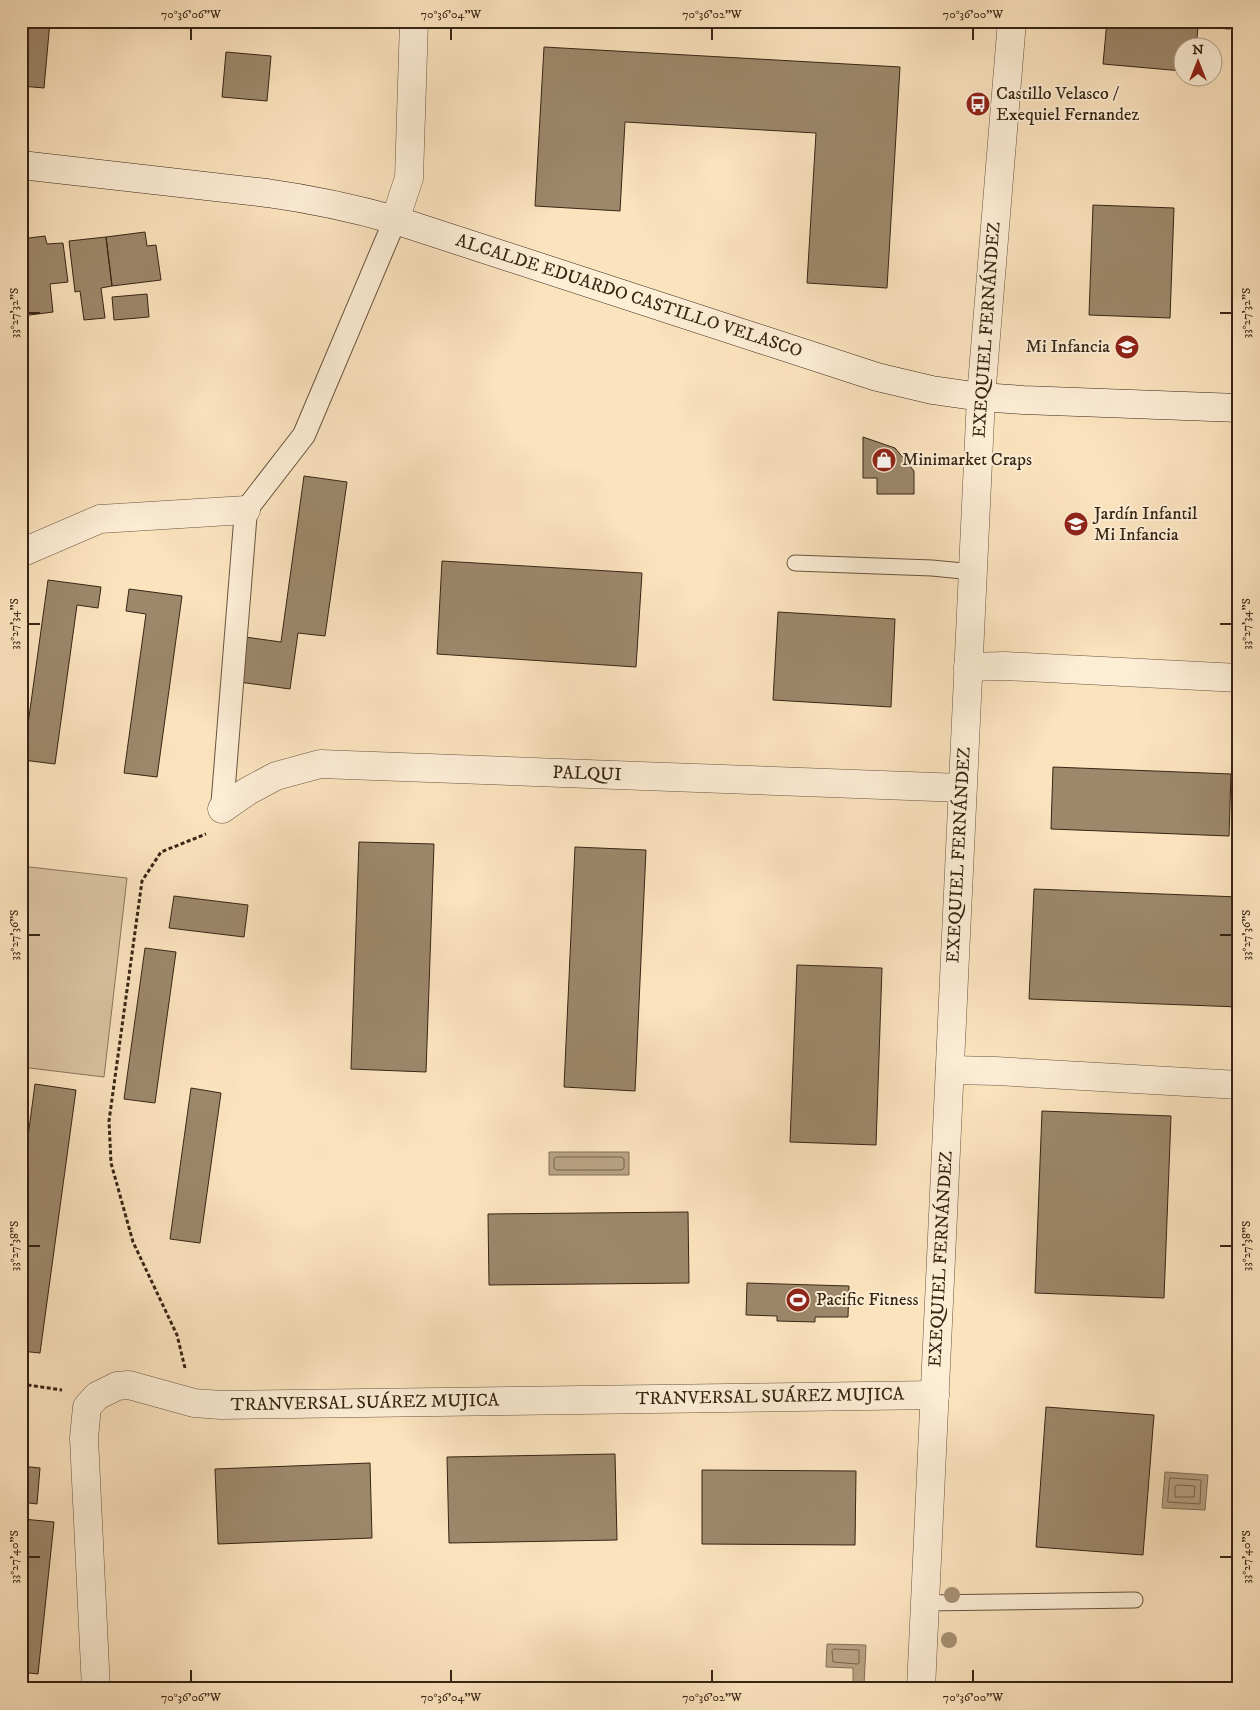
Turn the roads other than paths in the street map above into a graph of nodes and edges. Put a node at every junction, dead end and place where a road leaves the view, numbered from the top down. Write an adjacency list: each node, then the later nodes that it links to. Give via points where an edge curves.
1 (414, 21): 4 (street, via 409,178)
2 (1012, 21): 5 (street, EXEQUIEL FERNÁNDEZ)
3 (21, 165): 4 (street, ALCALDE EDUARDO CASTILLO VELASCO, via 299,198)
4 (395, 220): 5 (street, ALCALDE EDUARDO CASTILLO VELASCO, via 877,377); 7 (street, via 304,435)
5 (981, 397): 6 (street, ALCALDE EDUARDO CASTILLO VELASCO); 10 (street, EXEQUIEL FERNÁNDEZ)
6 (1239, 408)
7 (246, 510): 8 (street, via 100,519); 14 (street)
8 (21, 553)
9 (795, 563): 10 (lane)
10 (973, 572): 11 (street, EXEQUIEL FERNÁNDEZ)
11 (968, 668): 12 (street, via 1005,666); 13 (street, EXEQUIEL FERNÁNDEZ)
12 (1239, 678)
13 (962, 788): 14 (street, PALQUI, via 320,764 276,776); 15 (street, EXEQUIEL FERNÁNDEZ)
14 (222, 808)
15 (950, 1070): 16 (street); 17 (street, EXEQUIEL FERNÁNDEZ)
16 (1239, 1085)
17 (935, 1395): 19 (street, EXEQUIEL FERNÁNDEZ); 20 (street, TRANVERSAL SUÁREZ MUJICA, via 220,1405 194,1403 129,1385 117,1386 97,1396 87,1408 84,1438)
18 (1135, 1600): 19 (lane)
19 (925, 1603): 21 (street, EXEQUIEL FERNÁNDEZ)
20 (96, 1689)
21 (921, 1689)

